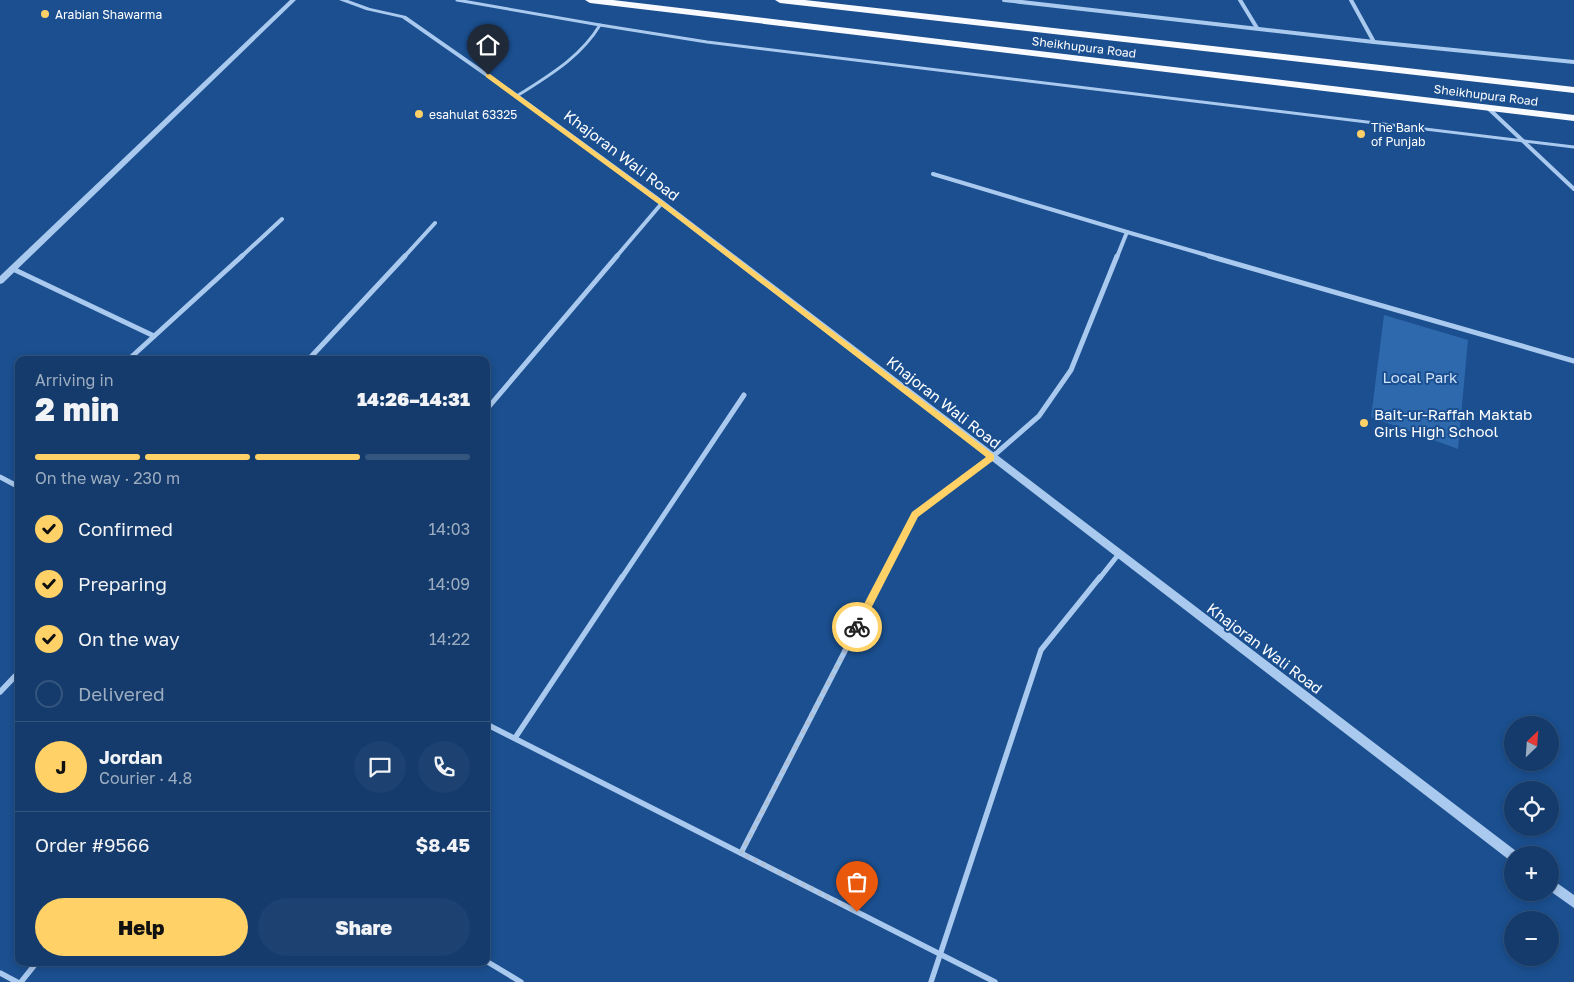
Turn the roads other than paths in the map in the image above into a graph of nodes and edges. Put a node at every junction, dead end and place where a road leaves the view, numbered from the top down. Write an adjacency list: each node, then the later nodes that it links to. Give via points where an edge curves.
1 (293, 0): 25 (street)
2 (342, 0): 14 (street, Khajoran Wali Road, via 404,18)
3 (457, 0): 9 (lane)
4 (590, 0): 15 (highway, Sheikhupura Road)
5 (780, 0): 13 (highway, Sheikhupura Road)
6 (1004, 0): 10 (street)
7 (1240, 0): 10 (street)
8 (1351, 0): 11 (street)
9 (600, 25): 14 (lane, via 596,34 564,65); 17 (lane, via 716,43)
10 (1257, 28): 11 (street)
11 (1374, 42): 12 (street)
12 (1574, 62)
13 (1574, 90)
14 (517, 96): 21 (street, Khajoran Wali Road)
15 (1488, 108): 16 (highway, Sheikhupura Road); 17 (street)
16 (1574, 118)
17 (1522, 141): 18 (lane); 20 (street)
18 (1574, 147)
19 (933, 174): 24 (street)
20 (1574, 190)
21 (662, 203): 32 (street); 33 (street, Khajoran Wali Road)
22 (282, 219): 27 (street)
23 (435, 223): 29 (street)
24 (1127, 232): 30 (street); 33 (street, via 1071,370 1039,416)
25 (13, 269): 26 (street); 27 (street)
26 (0, 281)
27 (154, 336): 28 (street)
28 (132, 356)
29 (312, 356)
30 (1574, 361)
31 (744, 395): 40 (street)
32 (490, 405)
33 (992, 457): 36 (street, Khajoran Wali Road); 42 (street, via 915,515)
34 (0, 477): 35 (street)
35 (15, 485)
36 (1118, 555): 41 (street, Khajoran Wali Road); 45 (street, via 1041,650)
37 (15, 676): 38 (street)
38 (0, 692)
39 (490, 726): 40 (street)
40 (515, 738): 42 (street)
41 (1504, 849)
42 (741, 853): 45 (street)
43 (1559, 891): 44 (street)
44 (1574, 902)
45 (940, 954): 52 (street); 53 (street)
46 (490, 963): 51 (street)
47 (34, 966): 50 (street)
48 (0, 973): 49 (street)
49 (17, 982)
50 (21, 982)
51 (521, 982)
52 (931, 982)
53 (995, 982)

